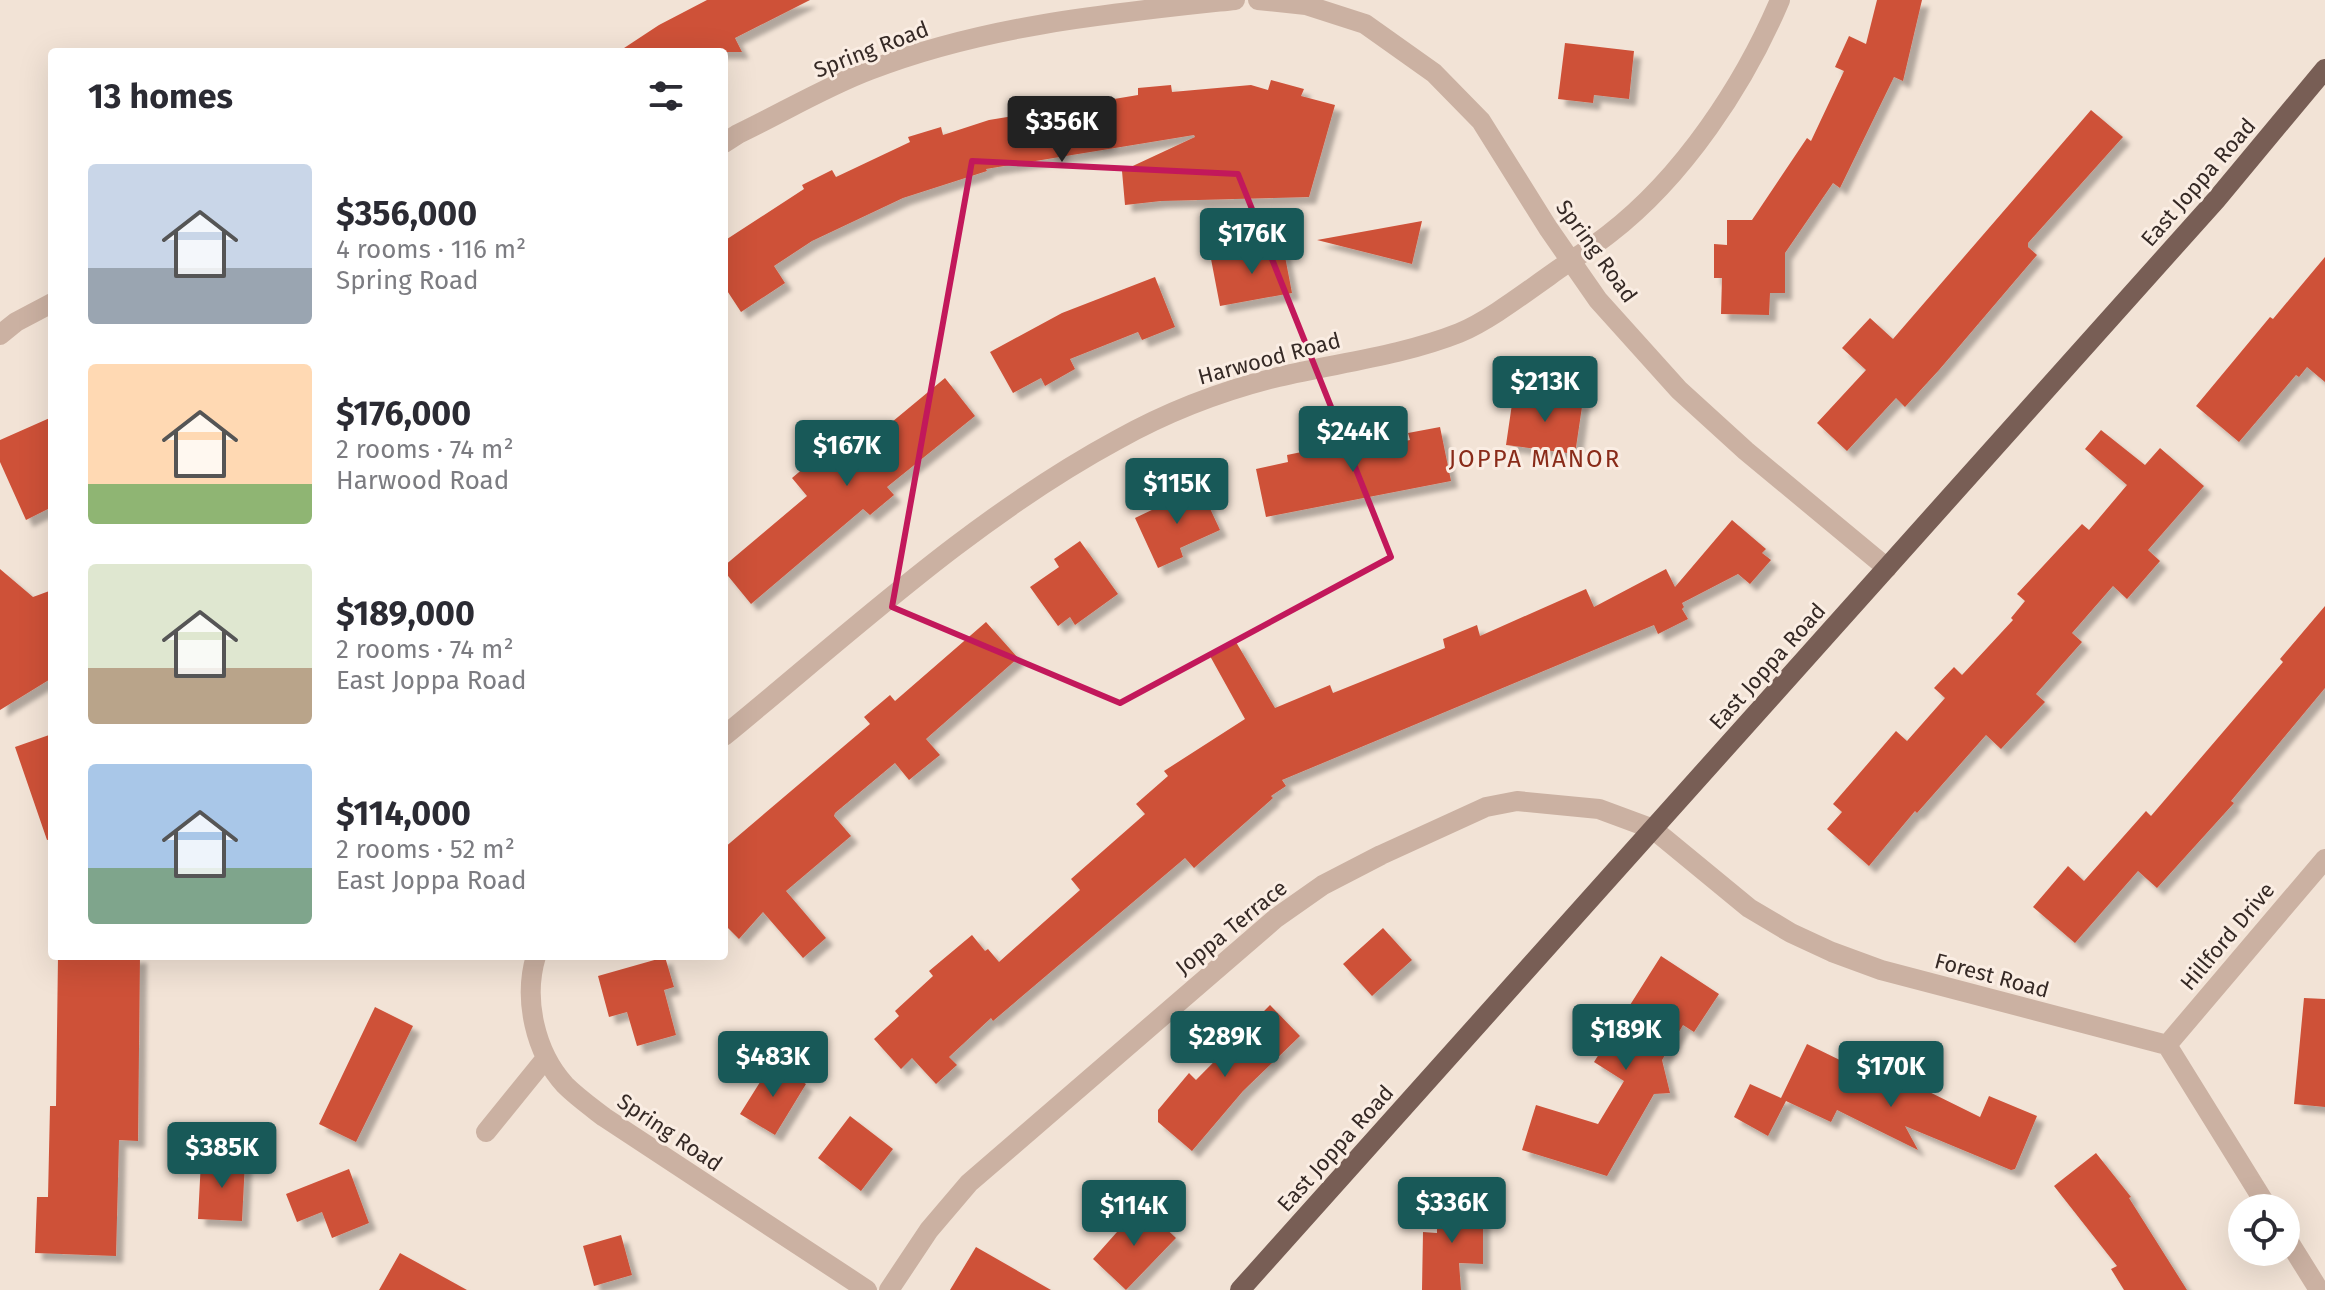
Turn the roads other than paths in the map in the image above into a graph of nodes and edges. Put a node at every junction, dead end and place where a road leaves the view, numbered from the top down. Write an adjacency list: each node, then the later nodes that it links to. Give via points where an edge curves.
1 (1235, 0): 5 (street, Spring Road, via 1126,11 963,40 869,70)
2 (1258, 0): 6 (street, Spring Road, via 1306,5 1365,24 1434,73 1481,121)
3 (1780, 0): 6 (street, Harwood Road, via 1745,74 1667,179 1611,233)
4 (2325, 69): 9 (main road, East Joppa Road, via 2216,200)
5 (728, 140)
6 (1570, 261): 9 (street, Spring Road, via 1679,390); 10 (street, Harwood Road, via 1461,332 1231,390 1118,439 1017,502 929,568)
7 (48, 304): 8 (street)
8 (0, 335)
9 (1887, 568): 11 (main road, East Joppa Road)
10 (728, 733)
11 (1653, 829): 14 (street, Forest Road, via 1749,908 1832,952 1881,970); 20 (street, Joppa Terrace, via 1599,809 1517,801 1486,807 1323,885 1276,918 969,1183); 21 (main road, East Joppa Road)
12 (2325, 859): 14 (street, Hillford Drive)
13 (535, 960): 15 (street, Spring Road, via 531,1001)
14 (2167, 1045): 17 (street)
15 (546, 1058): 16 (street); 19 (street, Spring Road, via 566,1085 604,1117)
16 (486, 1132)
17 (2259, 1194)
18 (2300, 1259): 22 (street)
19 (867, 1290)
20 (889, 1290)
21 (1240, 1290)
22 (2319, 1290)

